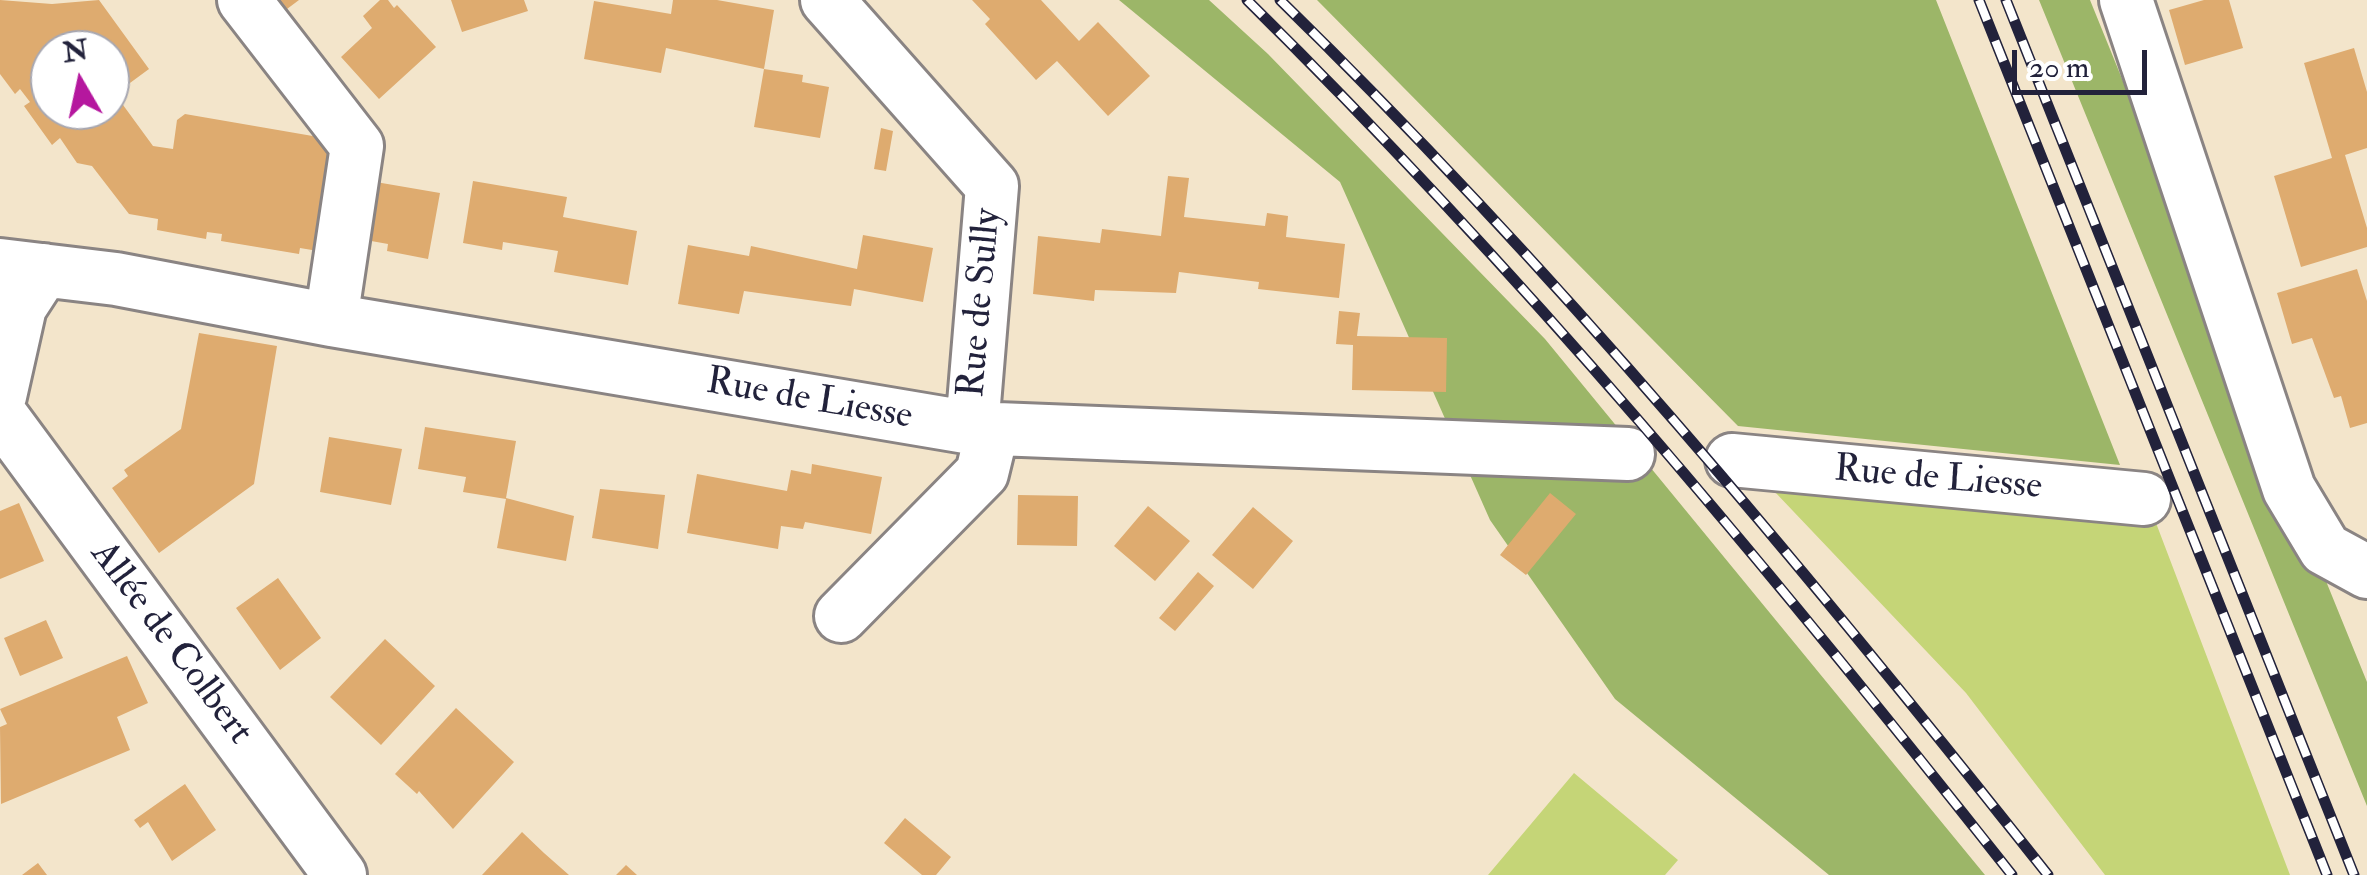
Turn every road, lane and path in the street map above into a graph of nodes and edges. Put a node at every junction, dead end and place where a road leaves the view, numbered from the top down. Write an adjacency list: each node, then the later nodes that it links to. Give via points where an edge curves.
1 (244, 0): 5 (street, via 357,146)
2 (827, 0): 7 (street, Rue de Sully, via 992,186)
3 (2126, 0): 12 (street, via 2289,489 2325,549)
4 (22, 267): 5 (street, Rue de Liesse); 6 (street)
5 (330, 320): 7 (street, Rue de Liesse)
6 (0, 396)
7 (982, 428): 9 (street, Rue de Liesse); 13 (street, Rue de Sully, via 982,474)
8 (8, 440): 14 (street, Allée de Colbert)
9 (1628, 454)
10 (1732, 460): 11 (street, Rue de Liesse)
11 (2144, 499)
12 (2367, 572)
13 (841, 616)
14 (340, 875)

